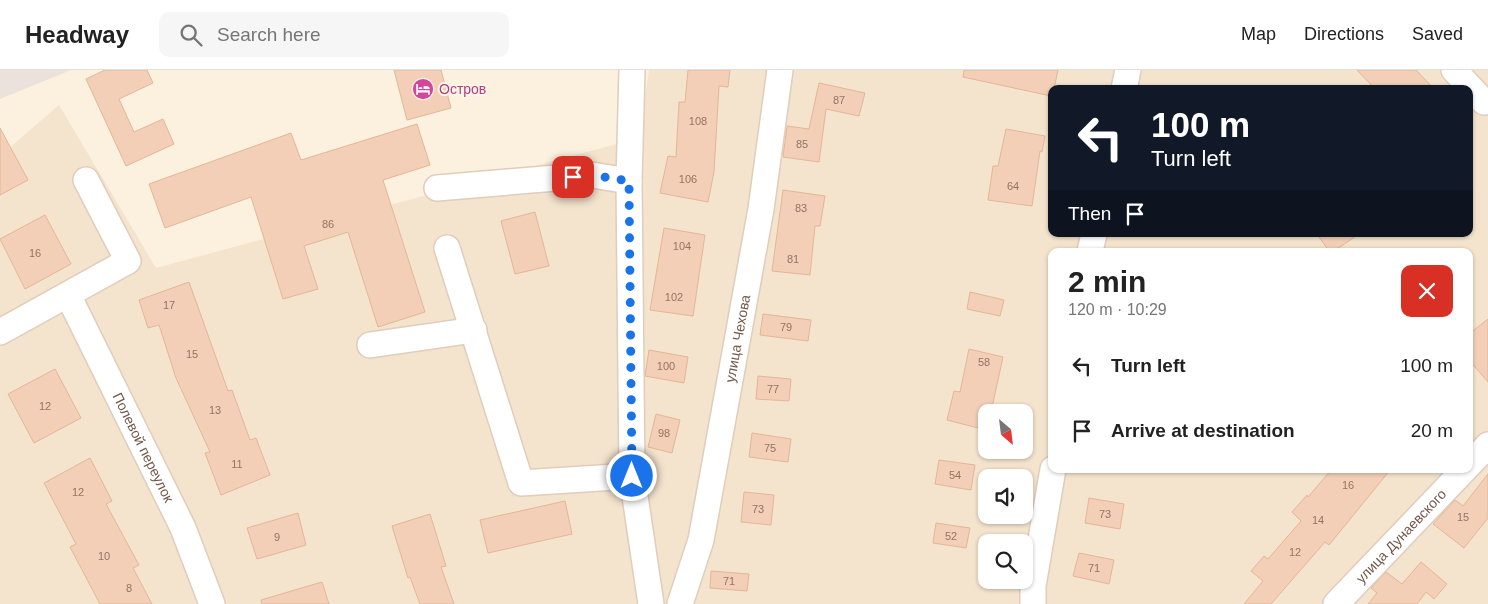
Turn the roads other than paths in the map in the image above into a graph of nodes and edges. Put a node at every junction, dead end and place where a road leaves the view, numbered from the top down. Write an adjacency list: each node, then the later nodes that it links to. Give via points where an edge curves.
1 (632, 70): 8 (street)
2 (780, 70): 22 (street, улица Чехова, via 762,210 702,540)
3 (1128, 70): 5 (street)
4 (1454, 70): 6 (street)
5 (1125, 85)
6 (1465, 85)
7 (86, 180): 11 (street, via 128,260)
8 (629, 181): 9 (street, via 592,175); 19 (street)
9 (437, 188)
10 (447, 248): 12 (street)
11 (68, 295): 13 (street); 20 (street, Полевой переулок, via 183,528)
12 (474, 330): 14 (street); 19 (street, via 521,483)
13 (0, 332)
14 (370, 345)
15 (1488, 445): 16 (street)
16 (1473, 461)
17 (1052, 473): 23 (street)
18 (1462, 473): 24 (street, улица Дунаевского)
19 (632, 476): 21 (street)
20 (212, 604)
21 (651, 604)
22 (680, 604)
23 (1032, 604)
24 (1336, 604)

